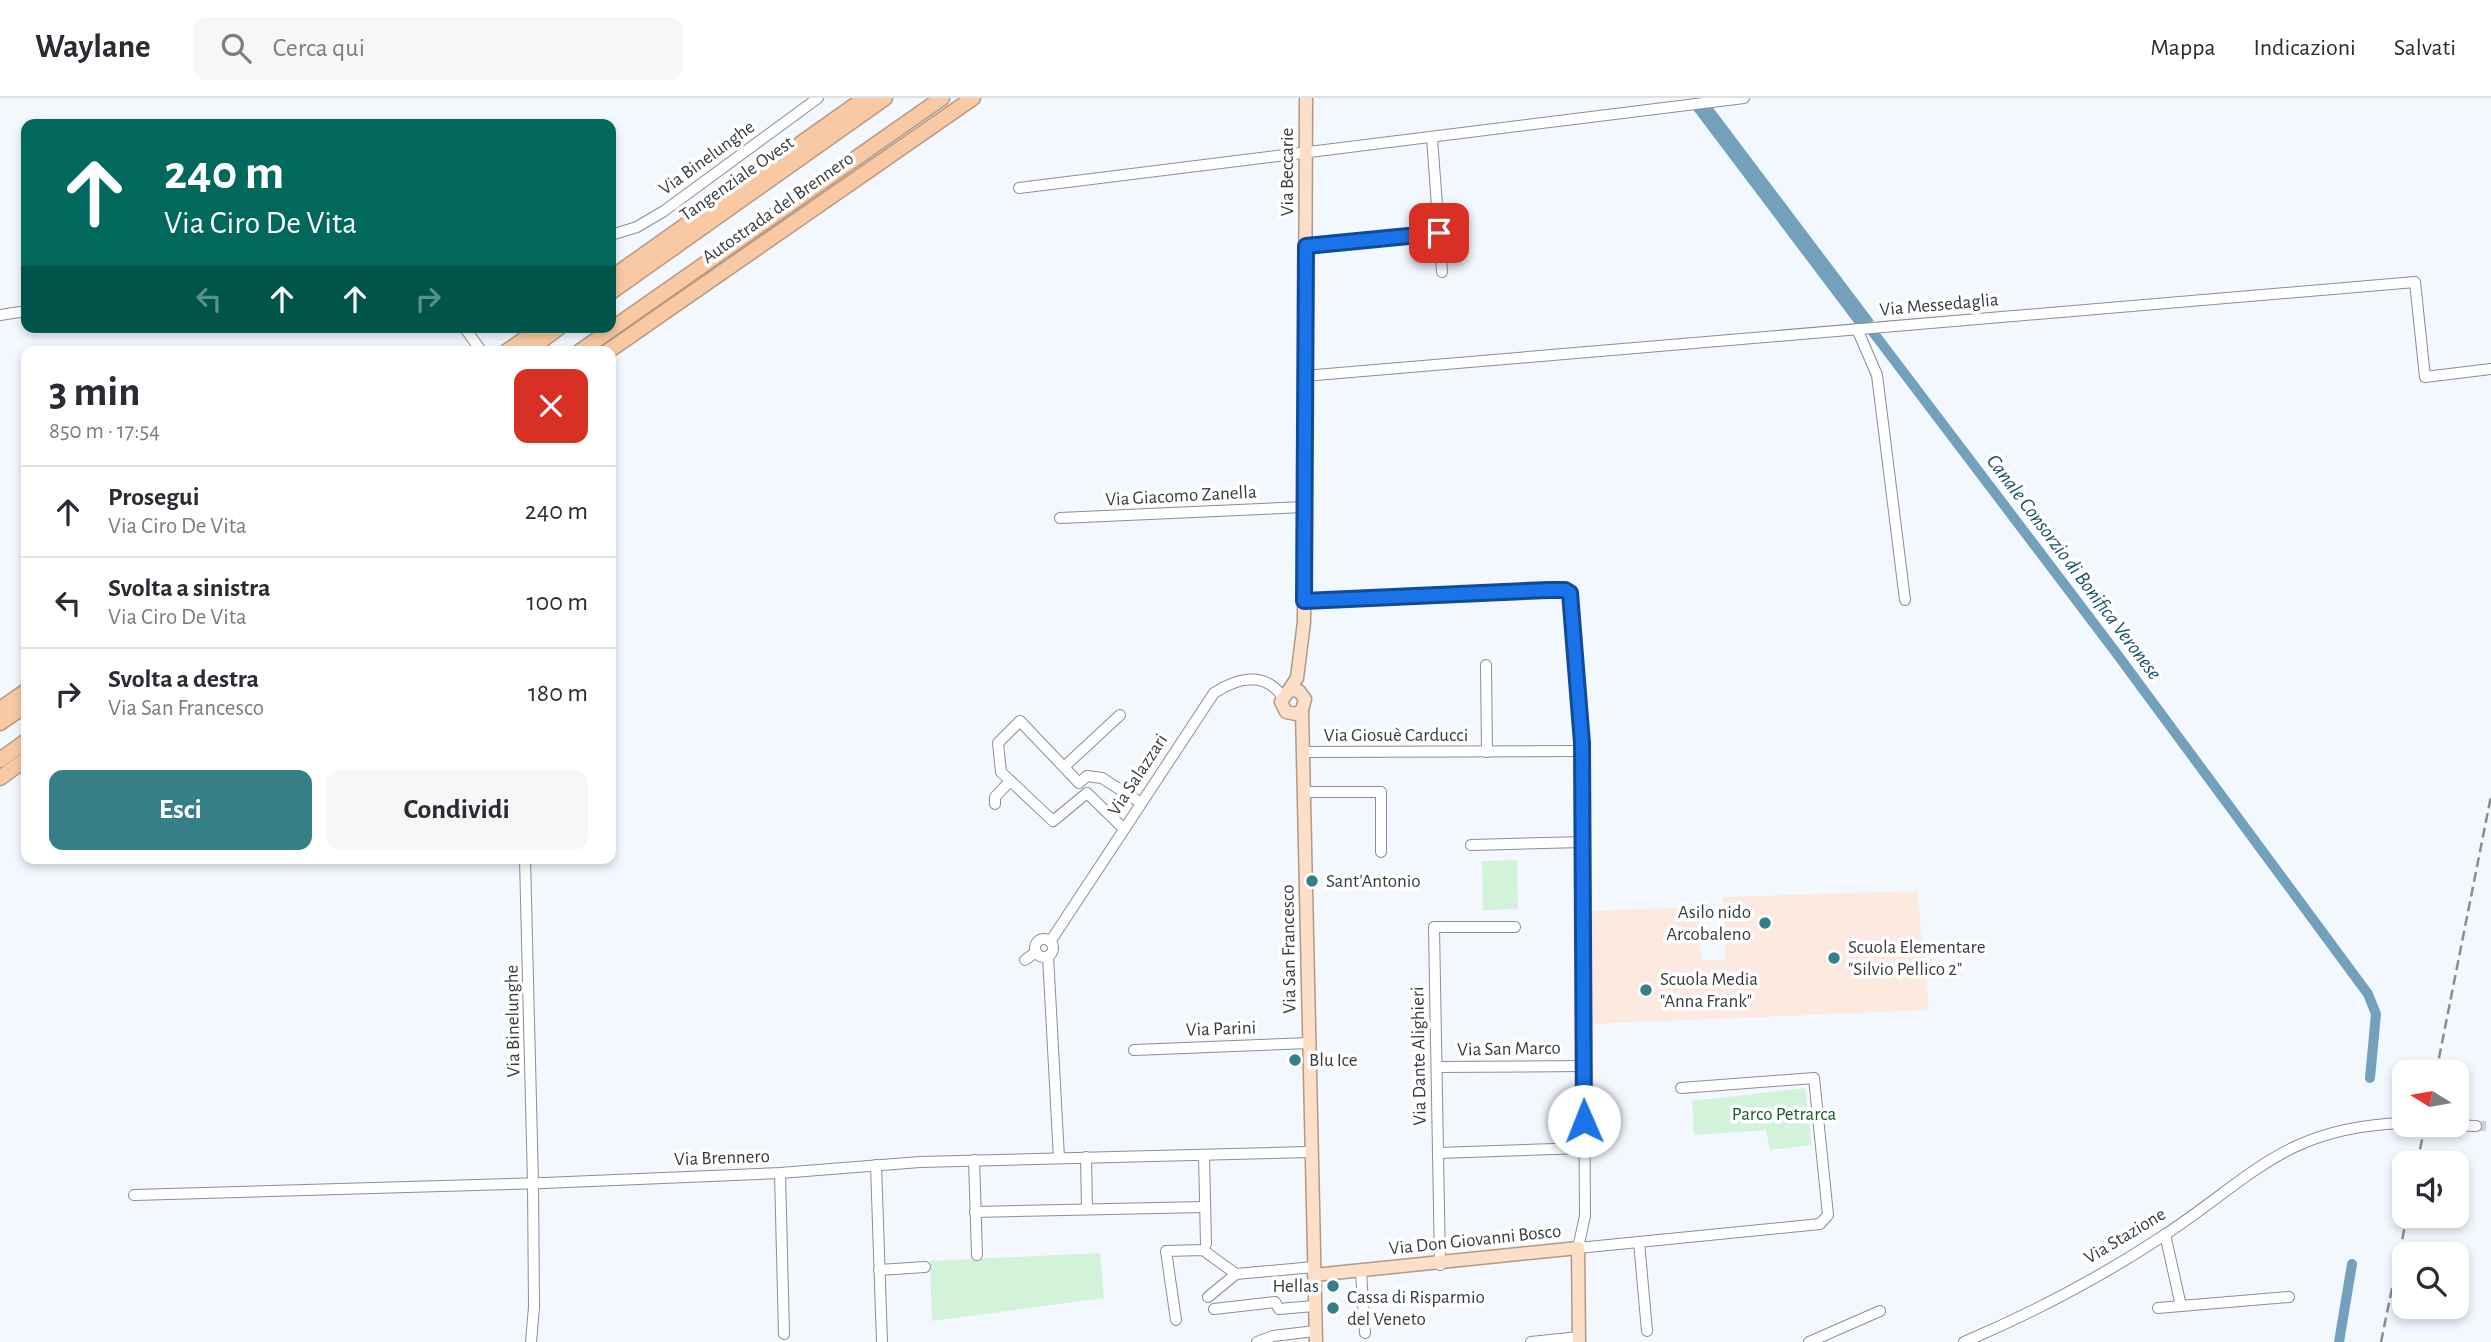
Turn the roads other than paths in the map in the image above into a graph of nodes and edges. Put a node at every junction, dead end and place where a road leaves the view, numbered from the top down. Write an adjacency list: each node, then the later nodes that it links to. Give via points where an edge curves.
1 (818, 98): 11 (street, Via Binelunghe, via 664,211)
2 (865, 98): 15 (highway, Tangenziale Ovest)
3 (885, 98): 16 (highway, Tangenziale Ovest)
4 (942, 98): 19 (highway, Autostrada del Brennero)
5 (973, 98): 27 (highway, Autostrada del Brennero)
6 (1306, 98): 9 (main road, Via Beccarie)
7 (1744, 98): 8 (street)
8 (1432, 138): 9 (street); 12 (street)
9 (1306, 154): 10 (street); 13 (main road, Via Beccarie)
10 (1019, 188)
11 (616, 233)
12 (1439, 233): 13 (street); 14 (street)
13 (1306, 246): 29 (main road, Via Beccarie)
14 (1442, 272)
15 (616, 274)
16 (616, 288)
17 (21, 312): 18 (street)
18 (0, 315)
19 (616, 326)
20 (1857, 329): 28 (street, Via Messedaglia, via 2415,282 2425,377); 29 (street, Via Messedaglia); 33 (street, via 1877,375)
21 (533, 333): 24 (highway)
22 (552, 333): 25 (highway)
23 (606, 333): 26 (highway, Autostrada del Brennero)
24 (514, 346)
25 (534, 346)
26 (588, 346)
27 (616, 346)
28 (2491, 369)
29 (1304, 376): 30 (main road, Via Beccarie)
30 (1304, 471): 31 (main road, Via San Francesco)
31 (1304, 506): 32 (street, Via Giacomo Zanella); 34 (main road, Via San Francesco)
32 (1060, 518)
33 (1905, 600)
34 (1304, 601): 35 (main road, Via San Francesco); 46 (street, via 1565,590 1573,600)
35 (1304, 622): 37 (main road, Via San Francesco, via 1300,666); 39 (main road, Via San Francesco)
36 (1486, 665): 47 (street, Via Giosuè Carducci)
37 (1286, 693): 39 (main road); 39 (main road, Via San Francesco, via 1282,708); 56 (street, Via Salazzari, via 1249,679 1214,693)
38 (21, 694): 41 (highway)
39 (1299, 707): 45 (main road, Via San Francesco)
40 (21, 708): 43 (highway)
41 (0, 709)
42 (1120, 715): 50 (street)
43 (0, 723)
44 (21, 745): 48 (highway)
45 (1305, 749): 47 (street, Via Giosuè Carducci); 54 (main road, Via San Francesco)
46 (1581, 751): 47 (street, Via Giosuè Carducci); 59 (street)
47 (1487, 752)
48 (0, 760)
49 (21, 763): 51 (highway)
50 (1064, 767): 52 (street, via 1020,720 998,743 1001,772); 53 (street)
51 (0, 778)
52 (1010, 781): 55 (street, via 1053,821); 57 (street, via 995,797)
53 (1079, 783): 55 (street); 56 (street, via 1087,776 1102,778)
54 (1305, 792): 61 (street, via 1381,792); 68 (main road, Via San Francesco)
55 (1087, 793): 58 (street)
56 (1140, 803): 58 (street, Via Salazzari)
57 (995, 804)
58 (1124, 829): 64 (street, Via Salazzari)
59 (1583, 842): 60 (street); 70 (street)
60 (1471, 845)
61 (1381, 852)
62 (525, 864): 85 (street, Via Binelunghe)
63 (1514, 927): 71 (street, Via Dante Alighieri, via 1434,927)
64 (1050, 942): 65 (street, Via Salazzari, via 1041,940); 66 (street, Via Salazzari, via 1053,948)
65 (1036, 951): 66 (street); 67 (street, Via Salazzari)
66 (1048, 956): 81 (street, Via Salazzari)
67 (1025, 960)
68 (1309, 1043): 69 (street, Via Parini); 77 (main road, Via San Francesco)
69 (1134, 1050)
70 (1583, 1066): 71 (street, Via San Marco); 76 (street)
71 (1437, 1068): 78 (street, Via Dante Alighieri)
72 (1681, 1088): 91 (street, Via Don Giovanni Bosco, via 1814,1078 1828,1215 1820,1224)
73 (2392, 1124): 90 (street, Via Stazione, via 2356,1127 2295,1144)
74 (2469, 1126): 75 (street)
75 (2476, 1126)
76 (1585, 1148): 78 (street); 93 (street, via 1585,1216)
77 (1310, 1152): 79 (street, Via Brennero); 98 (main road, Via San Francesco)
78 (1438, 1153): 95 (street, Via Dante Alighieri)
79 (1204, 1155): 80 (street, Via Brennero); 87 (street)
80 (1086, 1157): 81 (street, Via Brennero); 88 (street)
81 (1059, 1158): 82 (street, Via Brennero)
82 (974, 1160): 83 (street, Via Brennero); 89 (street)
83 (876, 1165): 84 (street, Via Brennero); 97 (street)
84 (779, 1172): 85 (street, Via Brennero); 111 (street)
85 (533, 1183): 86 (street, Via Brennero); 114 (street, Via Binelunghe)
86 (134, 1195)
87 (1205, 1207): 88 (street); 92 (street)
88 (1087, 1209): 89 (street)
89 (975, 1212): 94 (street)
90 (2165, 1234): 104 (street); 119 (street, Via Stazione)
91 (1639, 1242): 93 (street, Via Don Giovanni Bosco); 109 (street)
92 (1206, 1244)
93 (1578, 1248): 95 (main road, Via Don Giovanni Bosco); 113 (main road)
94 (977, 1255)
95 (1440, 1265): 99 (main road, Via Don Giovanni Bosco)
96 (925, 1267): 97 (street)
97 (879, 1270): 115 (street)
98 (1314, 1271): 99 (main road, Via Don Giovanni Bosco); 100 (street); 103 (main road, Via San Francesco)
99 (1361, 1272): 110 (street)
100 (1236, 1274): 101 (street); 108 (street, via 1203,1250 1166,1251)
101 (1208, 1297)
102 (2289, 1297): 104 (street)
103 (1314, 1306): 106 (street, via 1279,1309 1275,1302); 112 (main road, Via San Francesco)
104 (2180, 1306): 105 (street)
105 (2158, 1308)
106 (1213, 1309)
107 (1880, 1311): 118 (street)
108 (1176, 1320)
109 (1647, 1331)
110 (1364, 1333)
111 (784, 1334)
112 (1316, 1337): 116 (street, via 1273,1336)
113 (1579, 1339): 117 (street)
114 (531, 1342)
115 (882, 1342)
116 (1257, 1342)
117 (1531, 1342)
118 (1809, 1342)
119 (1964, 1342)

